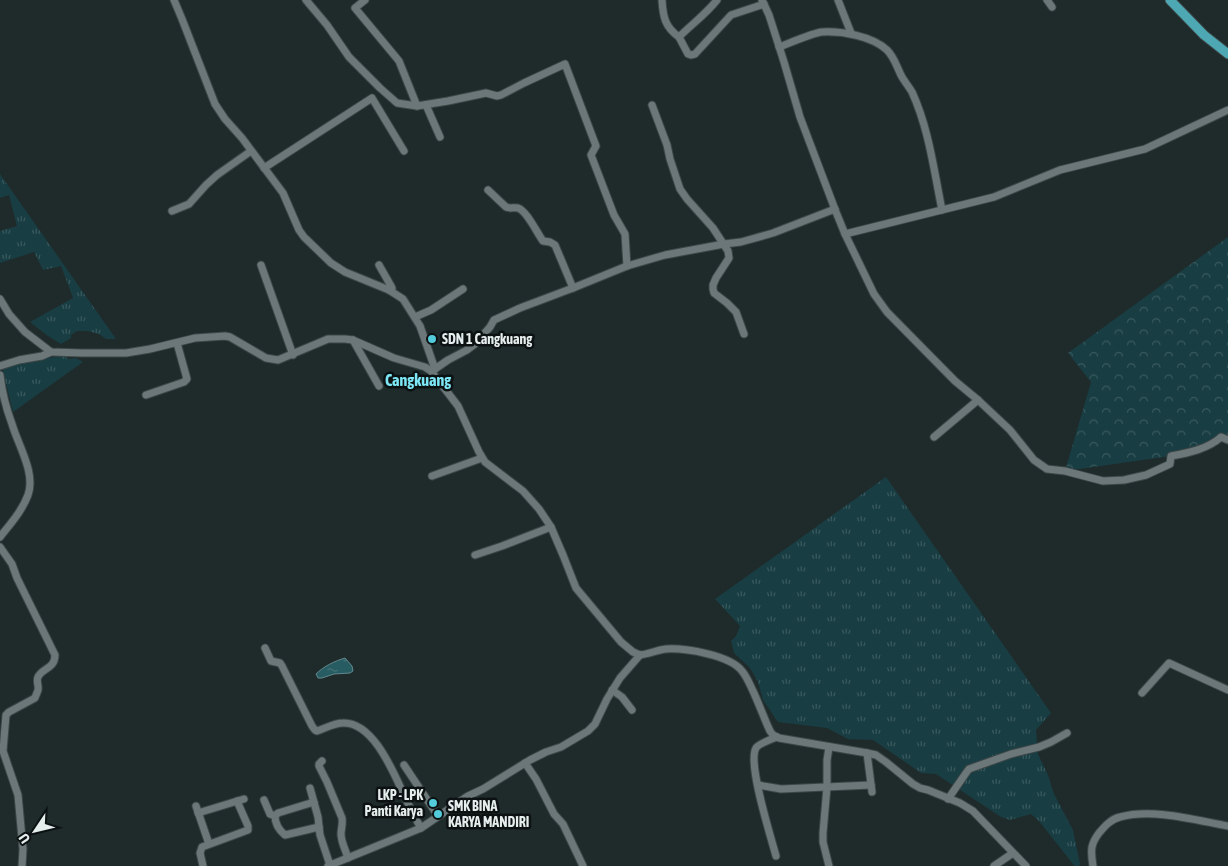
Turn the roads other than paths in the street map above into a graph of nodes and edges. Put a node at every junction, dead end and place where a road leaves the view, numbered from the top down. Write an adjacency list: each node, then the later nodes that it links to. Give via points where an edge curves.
1 (174, 0): 18 (street, via 214,104)
2 (306, 0): 15 (street, via 349,57 380,88 397,103)
3 (365, 0): 15 (street, via 355,8 399,60)
4 (662, 0): 10 (street, via 666,23)
5 (717, 0): 10 (street)
6 (838, 0): 9 (street)
7 (1170, 0): 12 (main road)
8 (763, 2): 10 (street, via 731,15 694,55 688,54); 11 (street)
9 (851, 34): 11 (street, via 821,32); 23 (street, via 871,40 887,50 908,85 927,136)
10 (679, 37)
11 (779, 47): 22 (street, via 800,117)
12 (1228, 54)
13 (426, 105): 15 (street); 17 (street); 29 (street, via 486,93 501,95 565,64 596,146 591,155 614,216 625,234)
14 (652, 105): 26 (street, via 680,189)
15 (417, 106)
16 (1228, 110): 23 (street, via 1145,149 1060,170 994,197)
17 (440, 137)
18 (251, 151): 20 (street); 24 (street, via 217,175 189,204)
19 (404, 152): 20 (street, via 372,98)
20 (264, 168): 32 (street, via 283,193 299,230 330,263)
21 (488, 190): 30 (street, via 506,207 522,210 543,241 555,245)
22 (835, 209): 25 (street); 26 (street, via 773,233)
23 (942, 210): 25 (street)
24 (172, 211)
25 (845, 234): 45 (street, via 874,294 887,312)
26 (724, 244): 29 (street); 35 (street, via 729,258 713,289 736,312)
27 (261, 265): 39 (street)
28 (379, 265): 32 (street, via 392,288)
29 (627, 266): 30 (street)
30 (573, 288): 41 (street, via 494,320 475,344)
31 (463, 289): 34 (street)
32 (389, 290): 34 (street, via 403,300)
33 (0, 299): 38 (street, via 25,332)
34 (415, 317): 41 (street)
35 (744, 334)
36 (353, 340): 39 (street, via 328,339); 41 (street); 43 (street)
37 (177, 343): 38 (street, via 126,353); 39 (street, via 195,338 228,336 272,360); 44 (street, via 186,379)
38 (51, 352): 40 (street)
39 (293, 355)
40 (0, 366)
41 (433, 370): 48 (street, via 458,406)
42 (0, 375): 51 (street, via 2,392 31,482 22,508)
43 (379, 386)
44 (146, 395)
45 (978, 400): 46 (street); 47 (street, via 1010,430 1034,460 1047,469 1103,482 1146,475 1170,464 1171,456 1190,452 1221,437)
46 (934, 438)
47 (1228, 440)
48 (482, 458): 49 (street); 50 (street, via 524,491)
49 (432, 476)
50 (551, 527): 53 (street); 55 (street, via 573,584 621,642)
51 (0, 537)
52 (0, 547): 62 (street, via 12,564 55,659 38,676 35,698 6,716)
53 (475, 555)
54 (265, 648): 78 (street, via 271,661 282,666 315,730 344,722 353,724 377,744)
55 (640, 656): 56 (street); 61 (street, via 665,649 682,649 717,656 736,665 748,680 770,731)
56 (612, 690): 59 (street); 66 (street, via 591,728)
57 (1228, 690): 58 (street, via 1170,663)
58 (1142, 693)
59 (632, 710)
60 (1067, 733): 71 (street, via 1039,747 970,769)
61 (777, 737): 63 (street); 68 (street, via 755,748 753,761)
62 (2, 739): 83 (street, via 18,795 24,850)
63 (829, 747): 64 (street); 69 (street)
64 (867, 753): 69 (street, via 871,788); 71 (street, via 876,755 920,788)
65 (322, 760): 82 (street, via 319,766 342,818 340,833)
66 (526, 762): 75 (street); 86 (street, via 554,814 563,824)
67 (404, 765): 75 (street)
68 (758, 785): 69 (street, via 781,789); 81 (street)
69 (827, 787): 87 (street, via 823,842)
70 (310, 788): 73 (street)
71 (948, 799): 80 (street, via 973,811)
72 (264, 800): 74 (street, via 270,814)
73 (314, 802): 74 (street); 77 (street)
74 (275, 816): 77 (street, via 276,824 285,835)
75 (438, 816): 78 (street)
76 (1228, 826): 90 (street, via 1155,814 1119,817 1105,825 1092,845)
77 (319, 827): 85 (street)
78 (421, 828): 82 (street)
79 (209, 844): 79 (street, via 197,809 241,800 248,830); 84 (street, via 202,847 200,853)
80 (1013, 853): 88 (street); 89 (street)
81 (776, 856)
82 (348, 858): 85 (street)
83 (22, 866)
84 (204, 866)
85 (329, 866)
86 (583, 866)
87 (828, 866)
88 (994, 866)
89 (1026, 866)
90 (1093, 866)

